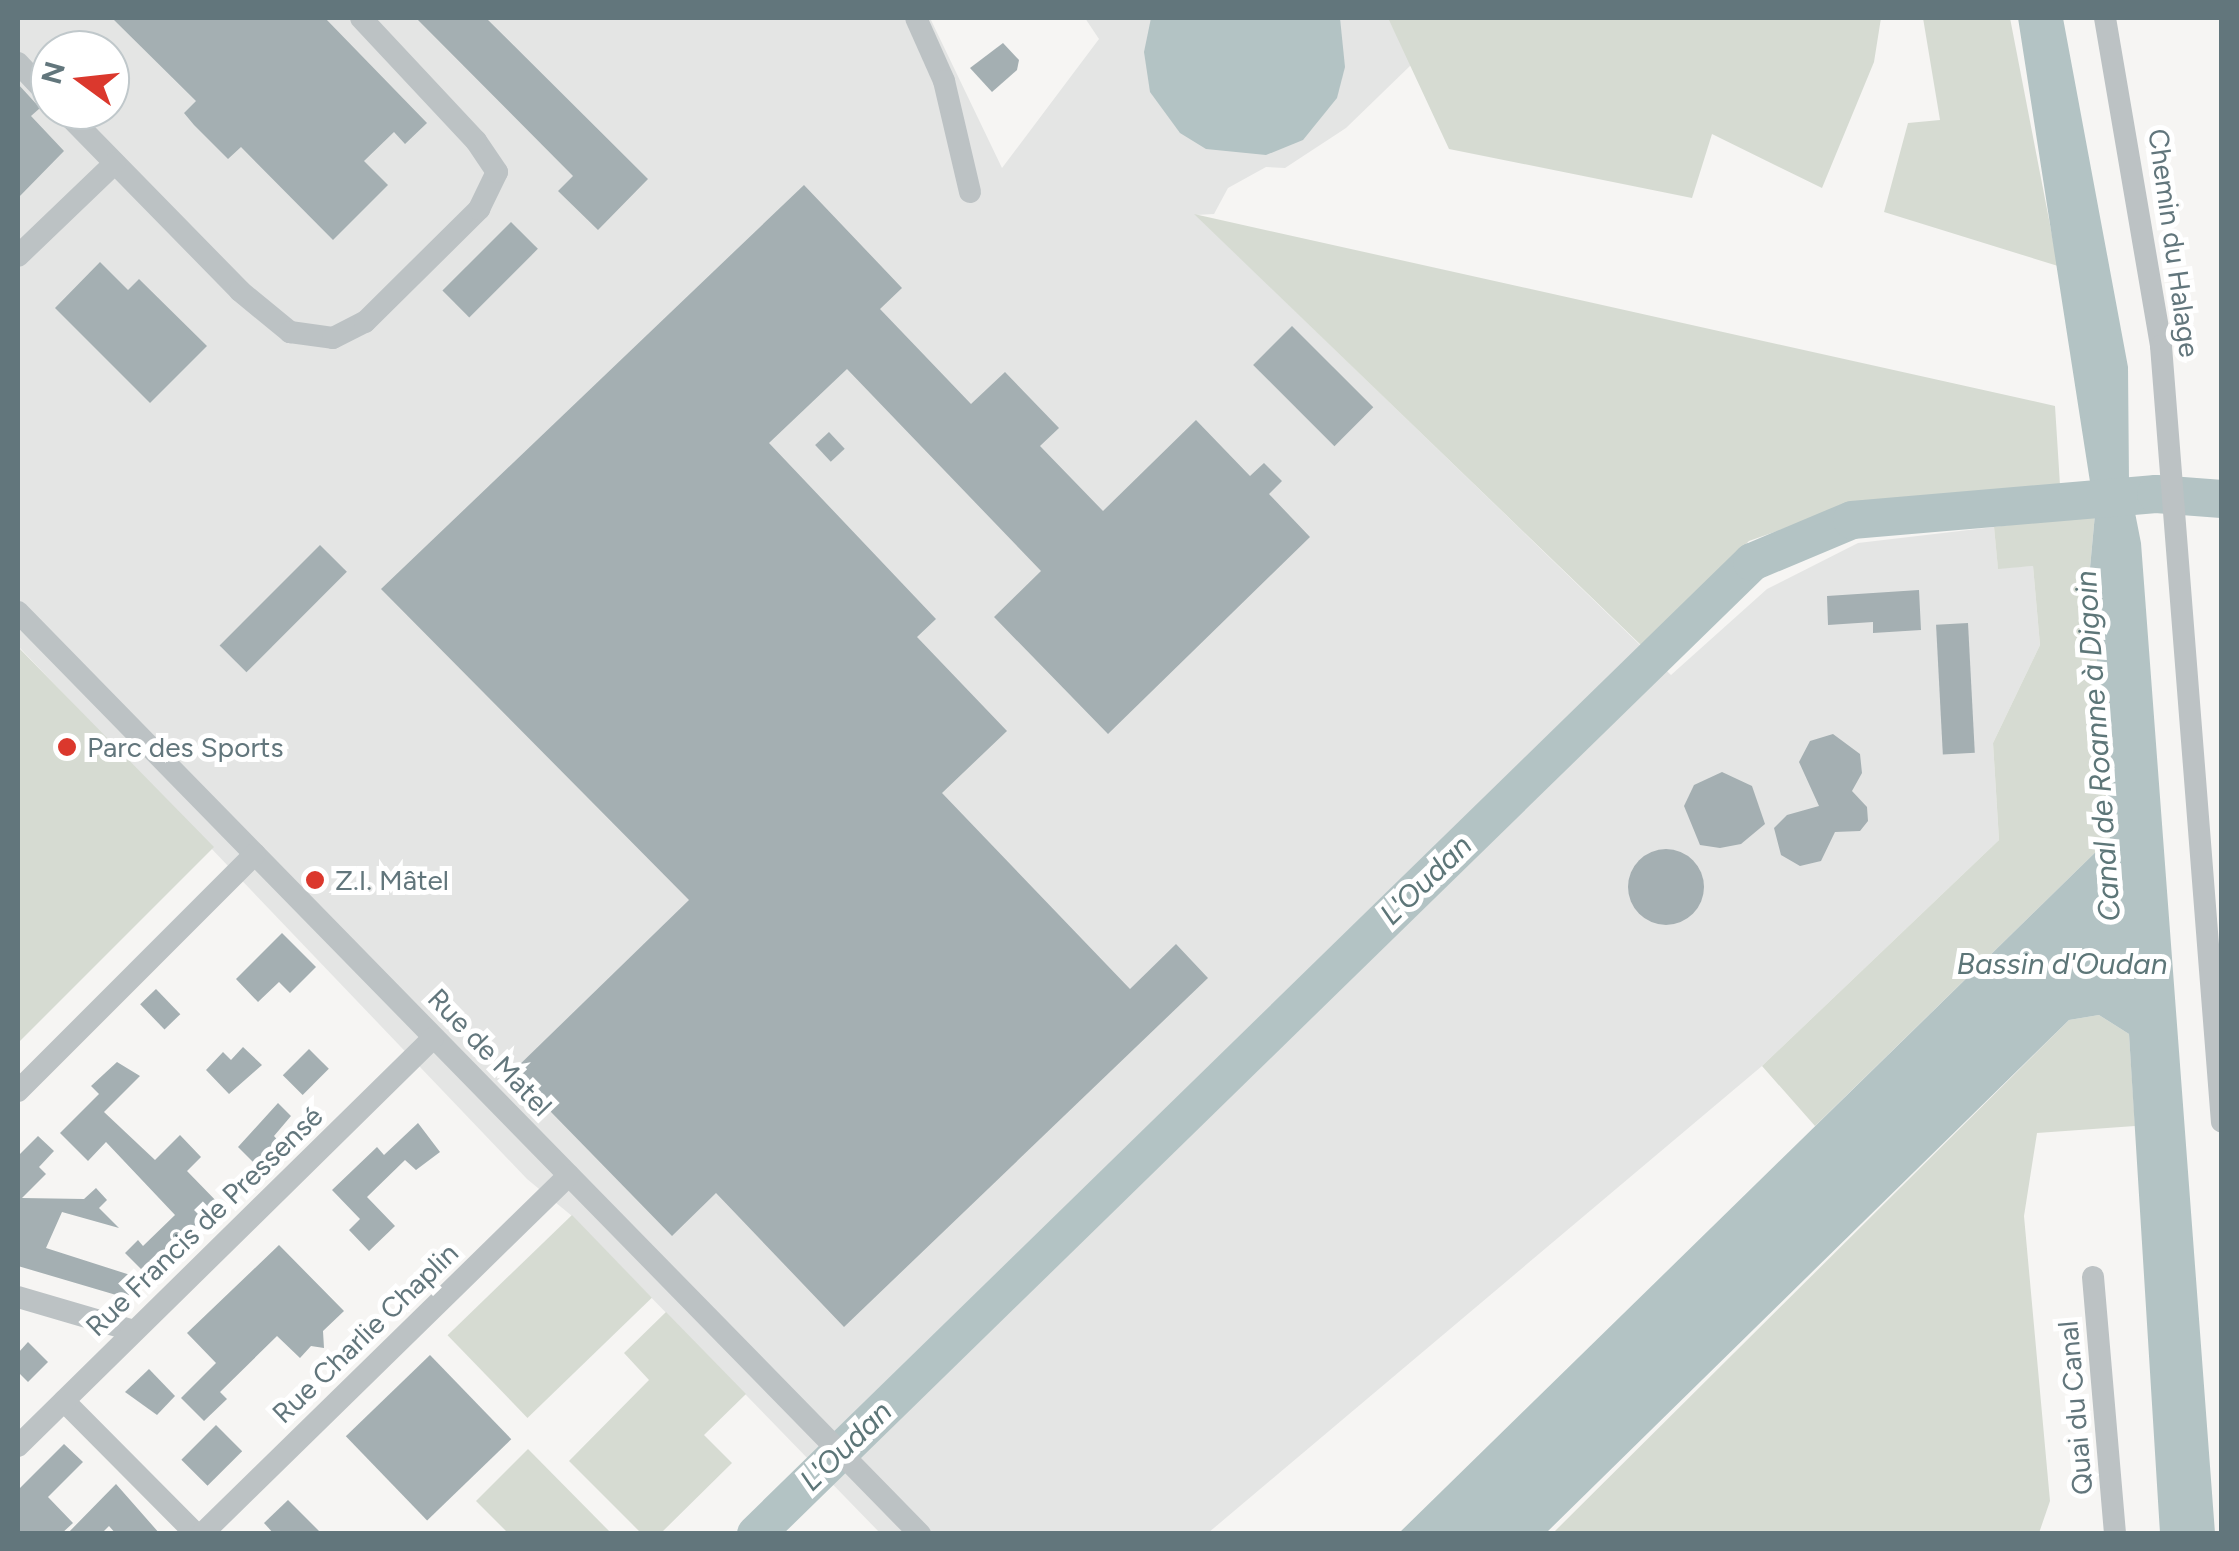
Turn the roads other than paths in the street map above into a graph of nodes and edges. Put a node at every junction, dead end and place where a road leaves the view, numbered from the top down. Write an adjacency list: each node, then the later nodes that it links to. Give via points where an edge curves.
1 (361, 18): 5 (street, via 476,140 496,172 478,209 365,322 333,338 290,332)
2 (916, 18): 6 (street, via 944,81)
3 (2105, 18): 12 (street, Chemin du Halage, via 2156,296)
4 (82, 130): 5 (street)
5 (115, 164): 7 (street)
6 (970, 192)
7 (18, 256)
8 (18, 612): 9 (street, Rue de Matel)
9 (255, 854): 10 (street, Rue de Matel); 11 (street)
10 (433, 1038): 13 (street, Rue de Matel); 16 (street, Rue Francis de Pressensé)
11 (18, 1092)
12 (2222, 1122)
13 (569, 1175): 19 (street, Rue Charlie Chaplin); 20 (street, Rue de Matel)
14 (2093, 1278): 21 (street, Quai du Canal)
15 (18, 1297): 16 (street)
16 (134, 1331): 17 (street, Rue Francis de Pressensé)
17 (64, 1401): 18 (street, Rue Francis de Pressensé); 19 (street)
18 (18, 1446)
19 (199, 1534)
20 (920, 1534)
21 (2114, 1534)

